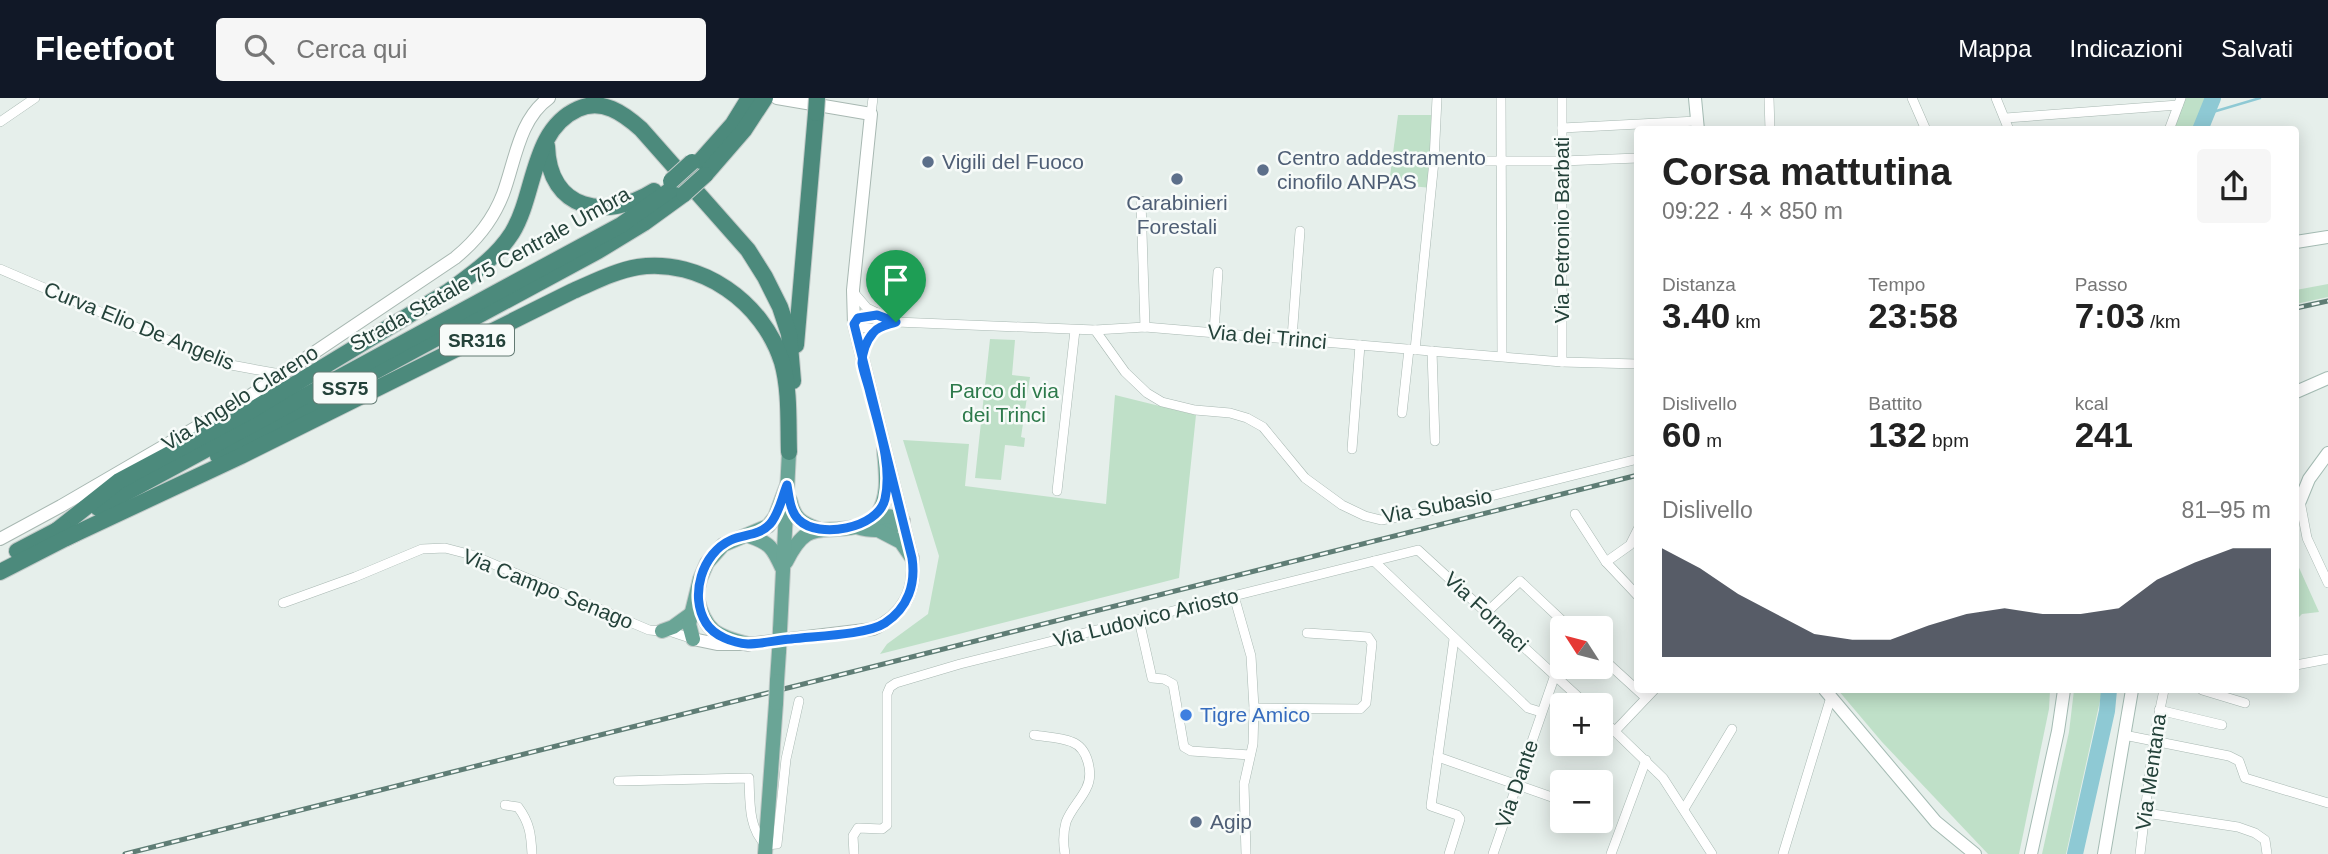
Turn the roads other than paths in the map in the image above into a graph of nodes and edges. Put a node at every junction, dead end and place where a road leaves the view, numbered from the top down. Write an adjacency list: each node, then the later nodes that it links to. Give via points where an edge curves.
1 (35, 98): 16 (street)
2 (549, 98): 54 (street, Via Angelo Clareno, via 532,116 502,195 474,242)
3 (873, 98): 14 (street)
4 (1437, 98): 27 (street)
5 (1501, 98): 28 (street)
6 (1562, 98): 24 (street, Via Petronio Barbati)
7 (1695, 98): 17 (street)
8 (1769, 98): 20 (street)
9 (1912, 98): 21 (street)
10 (1996, 98): 15 (street)
11 (760, 100): 14 (street); 30 (highway, Strada Statale 75 Centrale Umbra / SS75, bridge, via 744,130)
12 (2180, 102): 15 (street); 23 (street)
13 (816, 106): 56 (highway, SR316)
14 (871, 114): 37 (street)
15 (2006, 118): 22 (street)
16 (1, 119)
17 (1698, 125): 19 (street)
18 (1634, 126): 24 (street)
19 (1653, 126)
20 (1770, 126)
21 (1924, 126)
22 (2008, 126)
23 (2171, 126)
24 (1562, 128): 29 (street, Via Petronio Barbati)
25 (546, 140): 30 (highway, via 553,180 571,199 582,203 626,205); 56 (highway, SR316, via 566,115 596,105 612,108 640,128 748,250 765,277 789,334); 73 (highway, SR316, via 512,233 480,269 252,410 119,481)
26 (1634, 158): 29 (street)
27 (1434, 161): 28 (street); 48 (street)
28 (1501, 161): 29 (street); 50 (street)
29 (1562, 161): 51 (street, Via Petronio Barbati)
30 (677, 187): 73 (highway, Strada Statale 75 Centrale Umbra / SS75, via 644,223 598,251)
31 (1141, 201): 41 (street)
32 (1300, 232): 46 (street)
33 (2328, 237): 34 (street)
34 (2299, 242)
35 (0, 269): 54 (street, Curva Elio De Angelis, via 230,365)
36 (1218, 272): 45 (street)
37 (853, 290): 38 (street, Via dei Trinci, via 859,302); 40 (street)
38 (877, 315): 39 (street, Via dei Trinci); 40 (street, via 858,318)
39 (896, 322): 42 (street, Via dei Trinci); 43 (street, Via dei Trinci)
40 (854, 324): 42 (street, Via dei Trinci); 52 (street)
41 (1145, 327): 44 (street, Via dei Trinci); 45 (street, Via dei Trinci)
42 (877, 328): 52 (street, via 865,346)
43 (1075, 330): 44 (street, Via dei Trinci); 66 (street)
44 (1095, 330): 64 (street, Via Subasio, via 1125,372 1147,393 1162,402 1247,418 1263,427 1323,493 1381,520)
45 (1214, 332): 46 (street, Via dei Trinci)
46 (1292, 338): 47 (street, Via dei Trinci)
47 (1360, 345): 48 (street, Via dei Trinci); 60 (street)
48 (1412, 350): 49 (street, Via dei Trinci); 58 (street)
49 (1432, 351): 50 (street, Via dei Trinci); 59 (street)
50 (1502, 356): 51 (street, Via dei Trinci)
51 (1562, 362): 53 (street, Via dei Trinci)
52 (862, 364): 61 (street)
53 (1634, 364)
54 (280, 374): 76 (street, Via Angelo Clareno, via 245,399)
55 (2328, 378): 57 (street)
56 (793, 382): 62 (highway, SR316)
57 (2299, 390)
58 (1402, 414)
59 (1435, 441)
60 (1352, 449)
61 (884, 450): 70 (street); 71 (main road, via 886,498)
62 (789, 452): 65 (main road, SR316); 73 (highway, SR316, via 782,364 755,311 719,284 692,272 668,266 638,267 573,291 241,456)
63 (2328, 453): 67 (street)
64 (1634, 460)
65 (787, 485): 72 (main road, via 797,518); 74 (main road, via 772,522); 81 (main road, SR316)
66 (1057, 491)
67 (2299, 496)
68 (2299, 508): 83 (street)
69 (1575, 514): 80 (street)
70 (903, 521): 71 (main road, via 887,530); 77 (street)
71 (877, 524): 72 (main road); 77 (main road, via 901,542)
72 (818, 529): 81 (main road, via 797,541)
73 (61, 535): 78 (highway, Strada Statale 75 Centrale Umbra / SS75); 82 (highway, Strada Statale 75 Centrale Umbra / SS75)
74 (749, 536): 81 (main road, via 767,542); 87 (main road, via 730,540 714,553 700,579)
75 (1634, 537): 80 (street)
76 (0, 539)
77 (912, 558): 95 (street, via 910,592 900,611 883,625)
78 (0, 560)
79 (1374, 561): 85 (street, Via Ludovico Ariosto); 88 (street, Via Fornaci, via 1418,550); 94 (street)
80 (1606, 562): 84 (street)
81 (782, 569): 133 (main road, SR316, bridge)
82 (0, 572)
83 (2328, 583)
84 (1634, 592)
85 (1234, 596): 90 (street, Via Ludovico Ariosto); 114 (street, via 1251,656)
86 (283, 603): 91 (street, Via Campo Senago, via 433,547 472,555)
87 (696, 608): 91 (main road, via 673,627); 93 (main road, via 698,630); 95 (main road, via 716,634)
88 (1487, 612): 89 (street, via 1520,581); 99 (street, Via Fornaci)
89 (1557, 616)
90 (1139, 620): 123 (street, via 1152,678 1173,684 1184,747); 135 (street, Via Ludovico Ariosto, via 960,664 890,687 887,825 882,830 858,828 853,836)
91 (658, 631): 93 (street, Via Campo Senago)
92 (1307, 633): 114 (street, via 1368,638 1372,643 1366,703 1360,709)
93 (693, 639): 95 (street)
94 (1454, 639): 116 (street, via 1528,708); 124 (street)
95 (748, 644)
96 (2328, 659): 97 (street)
97 (2299, 664)
98 (1614, 669): 102 (street)
99 (1550, 670)
100 (1553, 679): 116 (street, Via Dante)
101 (1559, 679): 103 (street, Via Fornaci)
102 (1634, 687)
103 (1574, 693)
104 (1641, 693): 111 (street)
105 (1651, 693): 111 (street)
106 (1828, 693): 142 (street); 143 (street, via 1928,813)
107 (2064, 693): 144 (street)
108 (2131, 693): 121 (street)
109 (2163, 693): 115 (street, Via Mentana)
110 (2212, 693): 113 (street)
111 (1646, 698): 119 (street)
112 (799, 701): 133 (street, via 786,759 777,844)
113 (2245, 703)
114 (1254, 708): 123 (street)
115 (2159, 710): 117 (street); 122 (street, Via Mentana)
116 (1541, 712): 127 (street, Via Dante)
117 (2222, 725)
118 (1732, 729): 131 (street)
119 (1615, 731): 125 (street)
120 (1034, 734): 136 (street, via 1073,742 1086,757 1089,780 1067,820)
121 (2124, 735): 122 (street); 145 (street)
122 (2155, 740): 129 (street, via 2233,757 2245,778); 132 (street, Via Mentana)
123 (1250, 755): 137 (street, via 1244,784)
124 (1438, 757): 127 (street); 138 (street, via 1431,807 1460,819)
125 (1646, 760): 131 (street); 140 (street)
126 (618, 780): 133 (street, via 749,778 754,828)
127 (1518, 785): 128 (street); 139 (street, Via Dante)
128 (1550, 796)
129 (2328, 803)
130 (505, 805): 134 (street, via 518,807 525,816)
131 (1684, 808): 141 (street)
132 (2146, 813): 146 (street, Via Mentana); 147 (street, via 2249,830 2264,839)
133 (765, 851)
134 (532, 854)
135 (854, 854)
136 (1065, 854)
137 (1246, 854)
138 (1449, 854)
139 (1493, 854)
140 (1611, 854)
141 (1712, 854)
142 (1783, 854)
143 (1975, 854)
144 (2031, 854)
145 (2104, 854)
146 (2140, 854)
147 (2267, 854)

